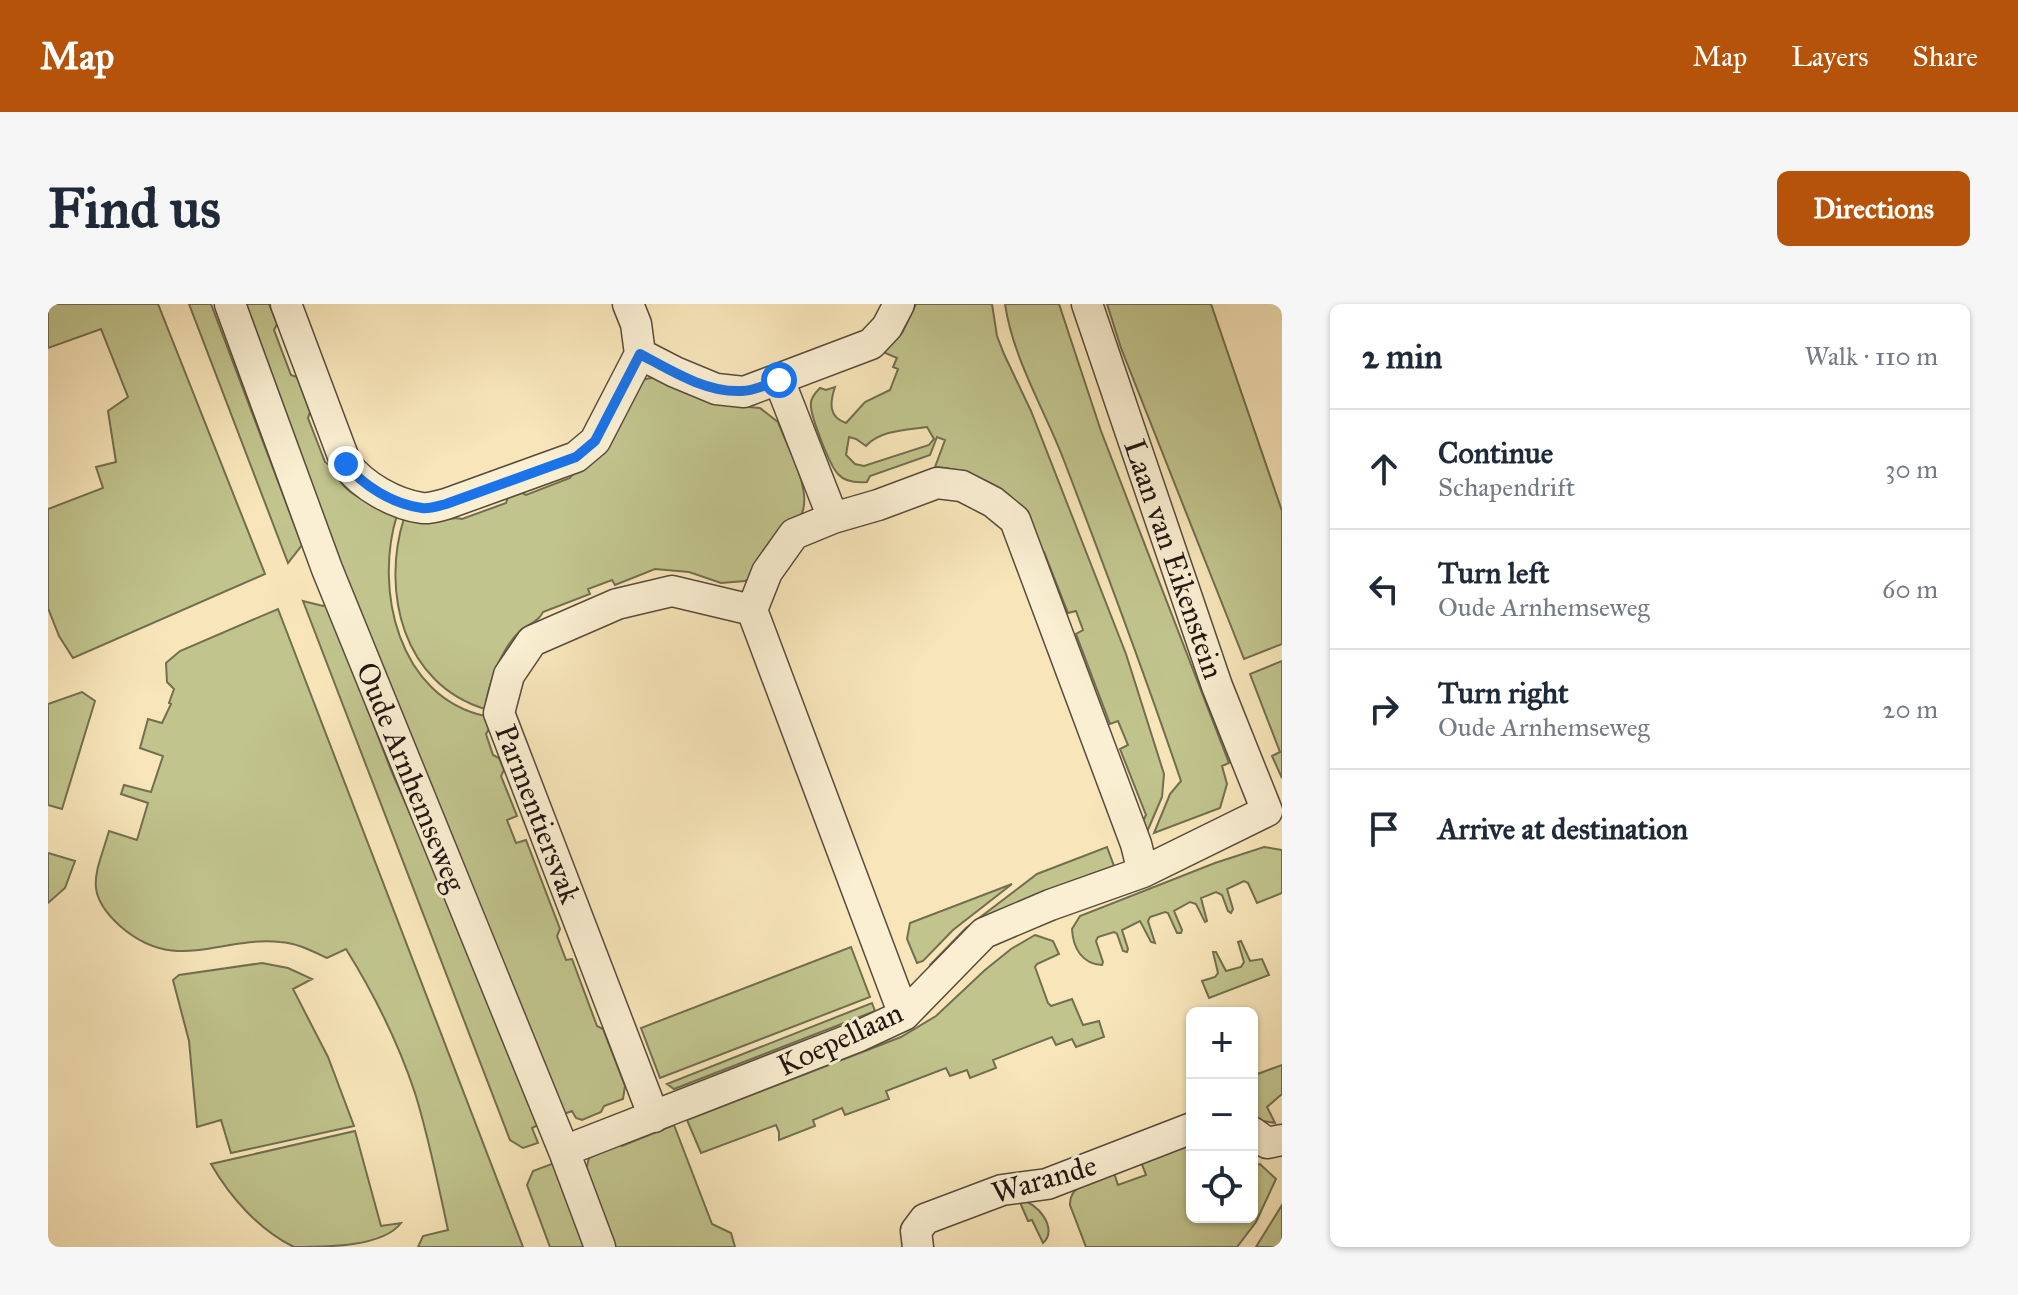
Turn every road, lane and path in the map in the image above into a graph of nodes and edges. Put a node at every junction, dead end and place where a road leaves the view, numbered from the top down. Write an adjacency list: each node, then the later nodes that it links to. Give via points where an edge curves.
1 (230, 304): 17 (street, Oude Arnhemseweg, via 327,569)
2 (286, 304): 6 (street, via 346,464 359,480 425,509 576,457 595,441)
3 (628, 304): 6 (street)
4 (899, 304): 7 (street, via 871,344)
5 (1087, 304): 10 (street, Laan van Eikenstein, via 1217,686)
6 (640, 354): 7 (street, via 716,389 744,392)
7 (779, 380): 8 (street)
8 (833, 518): 9 (street, via 794,534 767,572); 11 (street, via 937,483 962,486 1015,520)
9 (752, 610): 12 (street); 13 (street, Parmentiersvak, via 672,591 617,604 532,641 509,675 499,713)
10 (1274, 817): 11 (street, Koepellaan)
11 (1143, 872): 12 (street, Koepellaan, via 984,933)
12 (904, 1015): 13 (street, Koepellaan)
13 (654, 1117): 17 (street, Koepellaan)
14 (1186, 1130): 19 (street, Warande, via 1047,1184 1002,1190 925,1219 916,1231)
15 (1258, 1136): 16 (street, via 1267,1143)
16 (1282, 1140)
17 (564, 1151): 18 (street, Oude Arnhemseweg)
18 (600, 1247)
19 (918, 1247)

